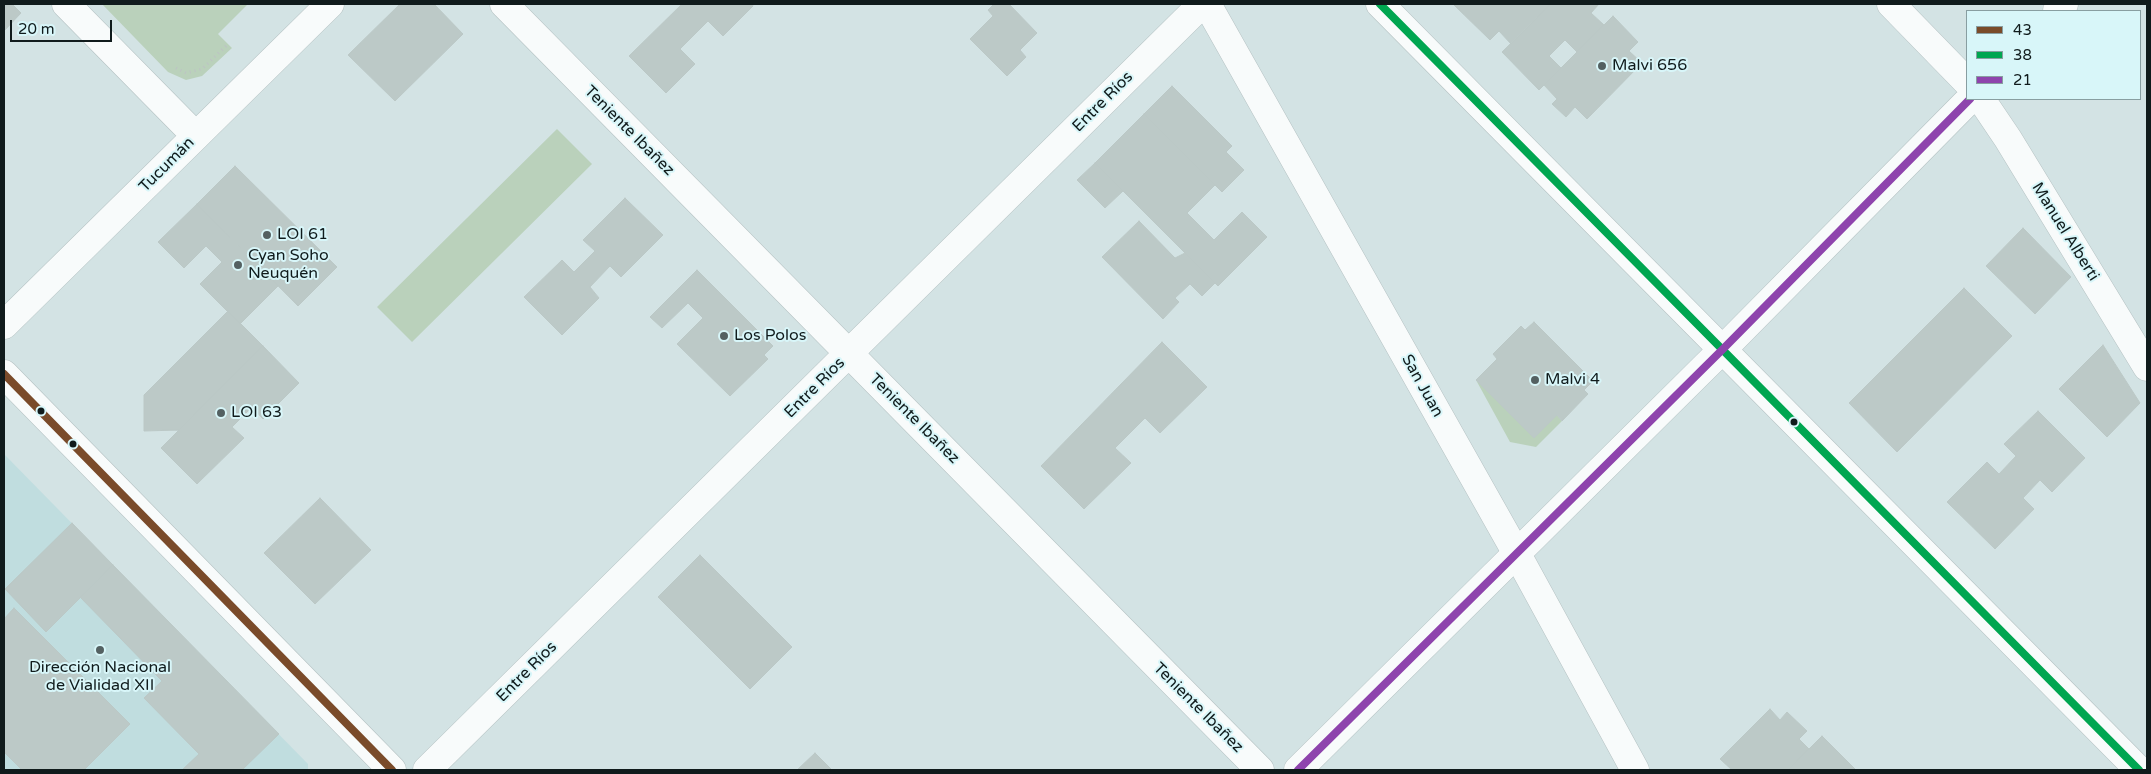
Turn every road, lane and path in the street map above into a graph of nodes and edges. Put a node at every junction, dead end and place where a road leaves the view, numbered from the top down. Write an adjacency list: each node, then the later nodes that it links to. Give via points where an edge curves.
1 (66, 4): 13 (street)
2 (330, 4): 13 (street, Tucumán)
3 (504, 4): 16 (street, Teniente Ibañez)
4 (1202, 4): 16 (street, Entre Ríos)
5 (1207, 4): 19 (street, San Juan)
6 (1380, 4): 15 (street)
7 (1891, 4): 10 (street)
8 (228, 44): 9 (path, via 209,63 194,72 186,73)
9 (173, 66)
10 (1966, 81)
11 (1969, 100): 15 (street)
12 (1982, 100): 17 (street, Manuel Alberti)
13 (196, 136): 14 (street, Tucumán)
14 (4, 325)
15 (1723, 349): 19 (street); 25 (street)
16 (849, 354): 21 (street, Entre Ríos); 22 (street, Teniente Ibañez)
17 (2147, 367)
18 (4, 374): 20 (street)
19 (1517, 554): 23 (street); 24 (street, San Juan)
20 (392, 770)
21 (427, 770)
22 (1260, 770)
23 (1298, 770)
24 (1635, 770)
25 (2139, 770)

